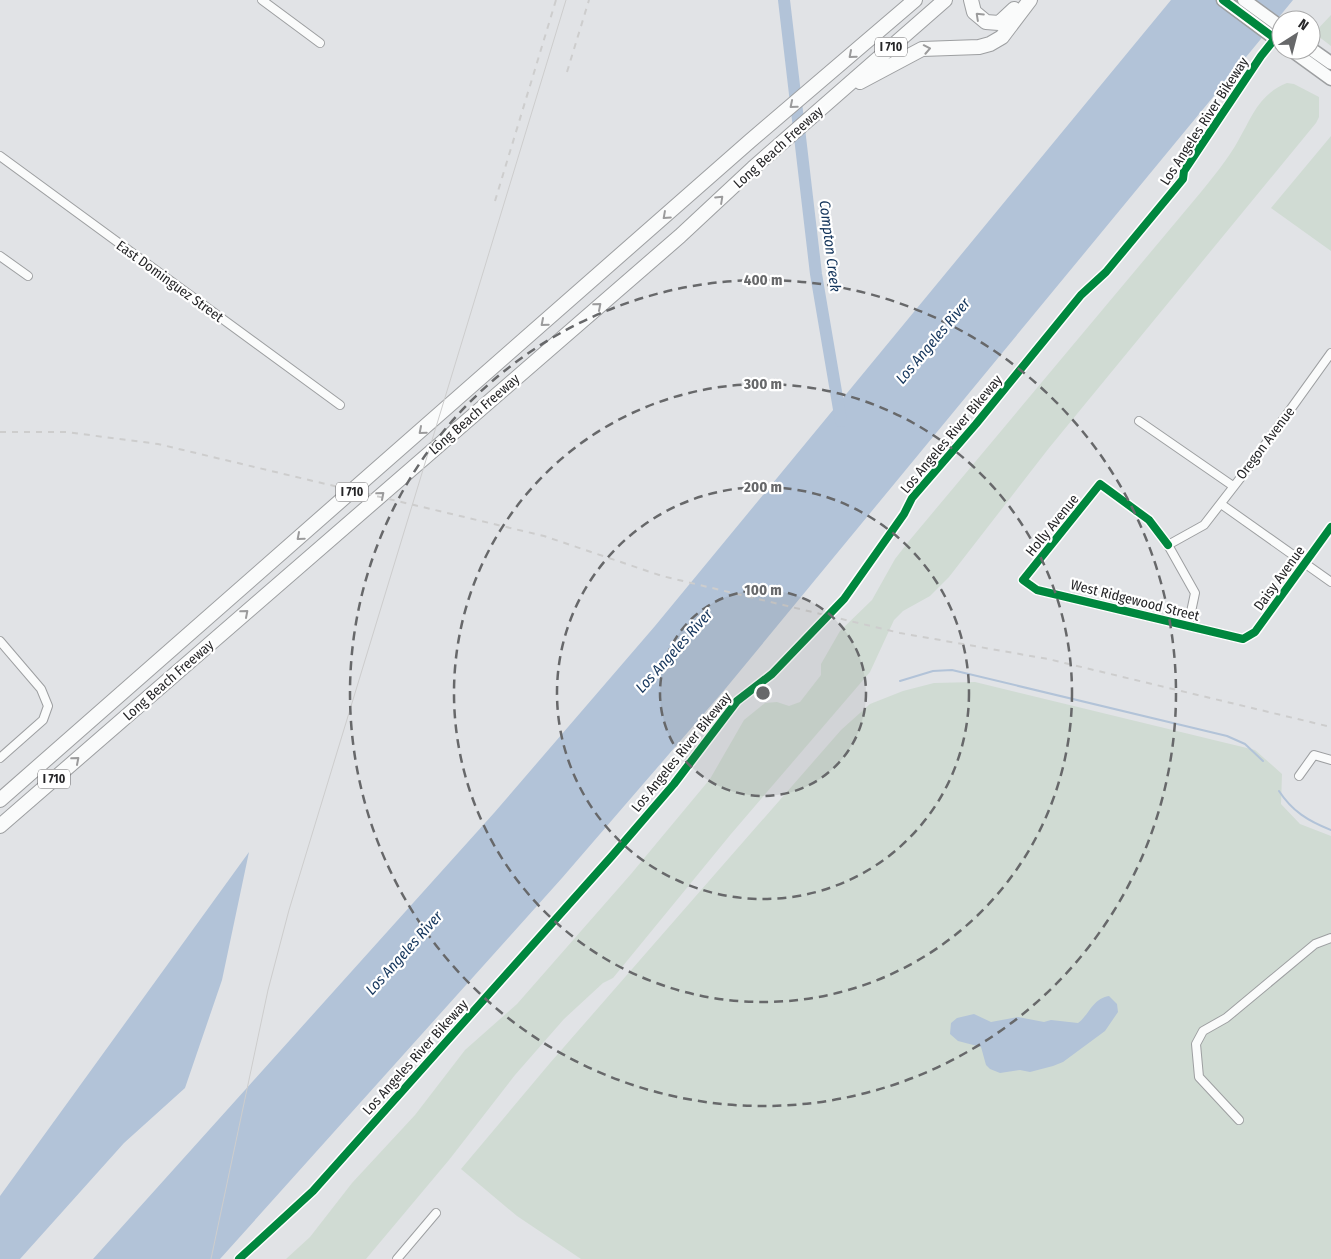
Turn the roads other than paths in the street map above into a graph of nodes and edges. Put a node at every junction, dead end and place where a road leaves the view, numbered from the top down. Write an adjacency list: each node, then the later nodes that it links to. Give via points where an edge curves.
1 (262, 0): 11 (street)
2 (915, 0): 34 (highway, Long Beach Freeway / I 710, one-way to 34)
3 (945, 0): 14 (highway, Long Beach Freeway / I 710)
4 (972, 0): 5 (highway, one-way to 4, via 1007,18 993,24 974,12)
5 (1021, 0)
6 (1030, 0): 14 (highway, one-way to 6, via 922,49 990,44 1002,37)
7 (1223, 0): 10 (main road)
8 (1244, 0): 9 (main road)
9 (1271, 20)
10 (1271, 36)
11 (320, 43)
12 (1305, 60): 13 (main road)
13 (1331, 79)
14 (837, 95): 35 (highway, Long Beach Freeway / I 710, one-way to 14, via 680,236)
15 (0, 156): 19 (street, East Dominguez Street)
16 (0, 256): 17 (street)
17 (28, 276)
18 (1331, 353): 21 (street, Oregon Avenue)
19 (340, 405)
20 (1139, 421): 21 (street)
21 (1233, 486): 22 (street, Oregon Avenue)
22 (1221, 504): 24 (street, Oregon Avenue, via 1204,525); 25 (street)
23 (1331, 527): 25 (street, Daisy Avenue)
24 (1168, 545): 26 (street, Holly Avenue, via 1149,520 1100,484); 28 (street, via 1195,593)
25 (1305, 564): 27 (street); 29 (street, Daisy Avenue, via 1256,632)
26 (1023, 580): 28 (street, West Ridgewood Street, via 1037,590)
27 (1331, 582)
28 (1188, 626): 29 (street, West Ridgewood Street)
29 (1243, 639)
30 (0, 642): 31 (street, via 41,689 46,698 47,712 43,720)
31 (0, 758)
32 (1331, 760): 33 (street, via 1314,756)
33 (1299, 776)
34 (0, 800)
35 (0, 826)
36 (1331, 938): 37 (street, via 1315,944 1226,1018 1203,1031 1196,1044 1199,1077)
37 (1239, 1120)
38 (436, 1213): 39 (street)
39 (398, 1259)

